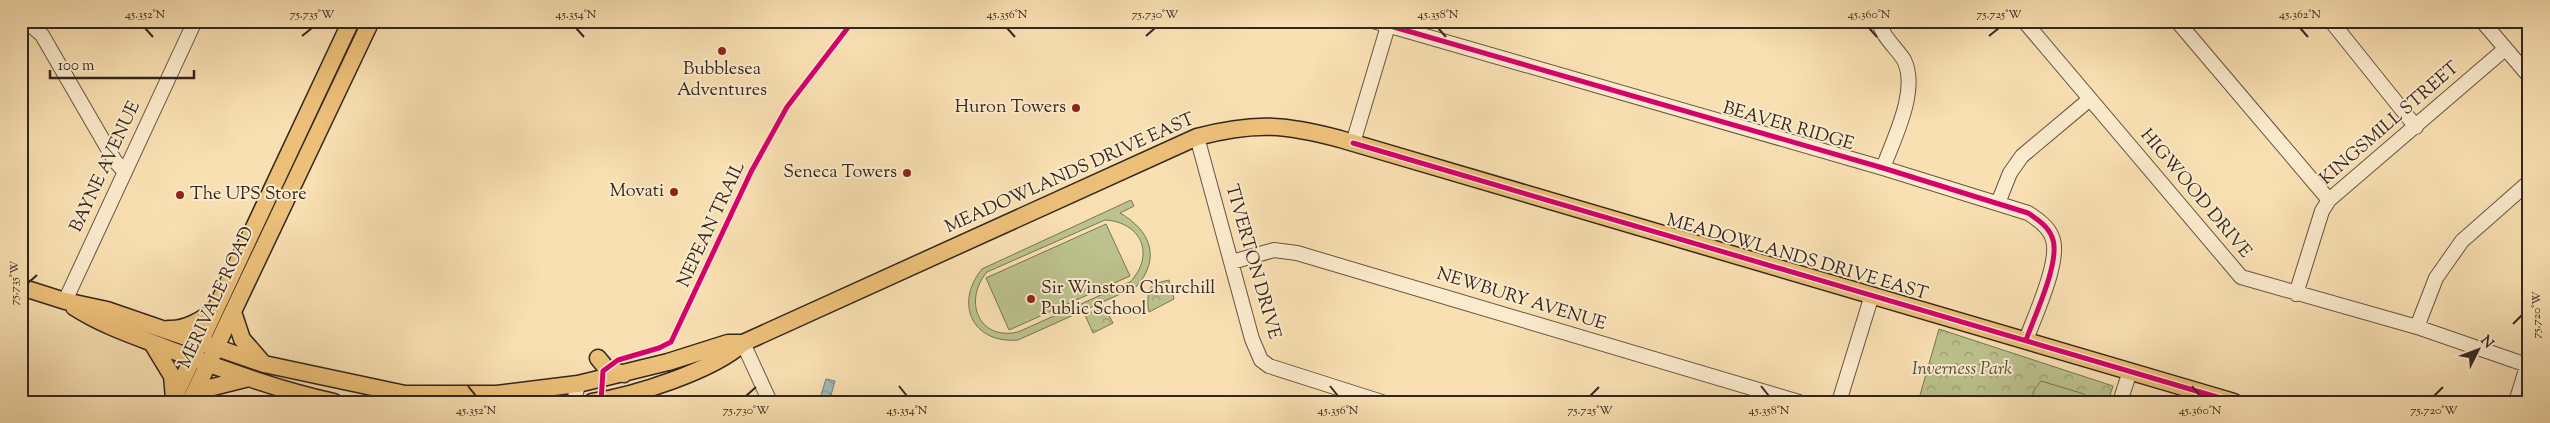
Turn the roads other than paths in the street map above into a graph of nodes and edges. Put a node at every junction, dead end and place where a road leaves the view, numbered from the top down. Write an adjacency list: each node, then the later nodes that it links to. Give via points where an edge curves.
1 (26, 21): 21 (street, via 42,35 115,161)
2 (195, 21): 21 (street, BAYNE AVENUE)
3 (351, 21): 30 (main road, MERIVALE ROAD)
4 (371, 21): 30 (main road, MERIVALE ROAD)
5 (1373, 21): 13 (street, BEAVER RIDGE)
6 (1785, 21): 7 (street)
7 (1791, 21)
8 (1879, 21): 20 (street, via 1904,60 1910,83)
9 (2024, 21): 16 (street, HIGWOOD DRIVE)
10 (2177, 21): 23 (street)
11 (2331, 21): 17 (street)
12 (2482, 21): 14 (street)
13 (1388, 26): 19 (street); 20 (street, BEAVER RIDGE)
14 (2505, 49): 15 (street); 17 (street, KINGSMILL STREET)
15 (2529, 76)
16 (2090, 99): 24 (street, via 2022,156 2010,173); 27 (street, HIGWOOD DRIVE, via 2241,277)
17 (2416, 127): 23 (street, KINGSMILL STREET)
18 (1197, 137): 19 (main road, MEADOWLANDS DRIVE EAST, via 1231,128 1261,125 1312,131); 25 (street, TIVERTON DRIVE); 35 (main road, MEADOWLANDS DRIVE EAST)
19 (1353, 142): 28 (main road, MEADOWLANDS DRIVE EAST)
20 (1884, 168): 24 (street, BEAVER RIDGE)
21 (125, 172): 29 (street, BAYNE AVENUE)
22 (2529, 182): 31 (street, via 2462,241 2436,278)
23 (2329, 200): 27 (street, KINGSMILL STREET, via 2322,211)
24 (1998, 203): 33 (street, BEAVER RIDGE, via 2028,213 2039,220 2053,238 2054,259)
25 (1232, 262): 51 (street, TIVERTON DRIVE, via 1252,339 1261,360 1281,371); 52 (street, NEWBURY AVENUE, via 1274,250 1297,253)
26 (21, 287): 29 (main road)
27 (2296, 294): 31 (street, HIGWOOD DRIVE)
28 (1872, 295): 33 (main road, MEADOWLANDS DRIVE EAST); 53 (street)
29 (65, 301): 32 (main road, MEADOWLANDS DRIVE EAST, via 107,310); 34 (main road, via 101,324)
30 (225, 310): 32 (main road, via 176,329); 36 (main road, MERIVALE ROAD); 40 (main road, via 242,339)
31 (2417, 328): 39 (street, HIGWOOD DRIVE)
32 (166, 329): 36 (main road, MEADOWLANDS DRIVE EAST)
33 (2026, 340): 41 (main road, MEADOWLANDS DRIVE EAST)
34 (152, 343): 38 (main road); 45 (main road, via 172,376)
35 (743, 343): 42 (main road, MEADOWLANDS DRIVE EAST, via 728,343); 49 (main road, MEADOWLANDS DRIVE EAST, via 732,354 675,379); 50 (street)
36 (208, 344): 38 (main road, MERIVALE ROAD); 40 (main road, MEADOWLANDS DRIVE EAST)
37 (598, 358): 42 (main road, via 607,369)
38 (200, 361): 43 (main road); 45 (main road, MERIVALE ROAD); 46 (main road, MERIVALE ROAD)
39 (2528, 363): 56 (street)
40 (264, 364): 44 (main road, MEADOWLANDS DRIVE EAST, via 405,394 496,394)
41 (2130, 370): 54 (street); 55 (main road, MEADOWLANDS DRIVE EAST)
42 (624, 374): 44 (main road, MEADOWLANDS DRIVE EAST)
43 (249, 378): 46 (main road, via 209,388); 47 (main road, via 300,395)
44 (586, 382): 48 (street); 49 (street)
45 (173, 400)
46 (190, 401)
47 (334, 402)
48 (574, 402)
49 (591, 402)
50 (770, 402)
51 (1382, 402)
52 (1799, 402)
53 (1840, 402)
54 (2120, 402)
55 (2234, 402)
56 (2516, 402)

